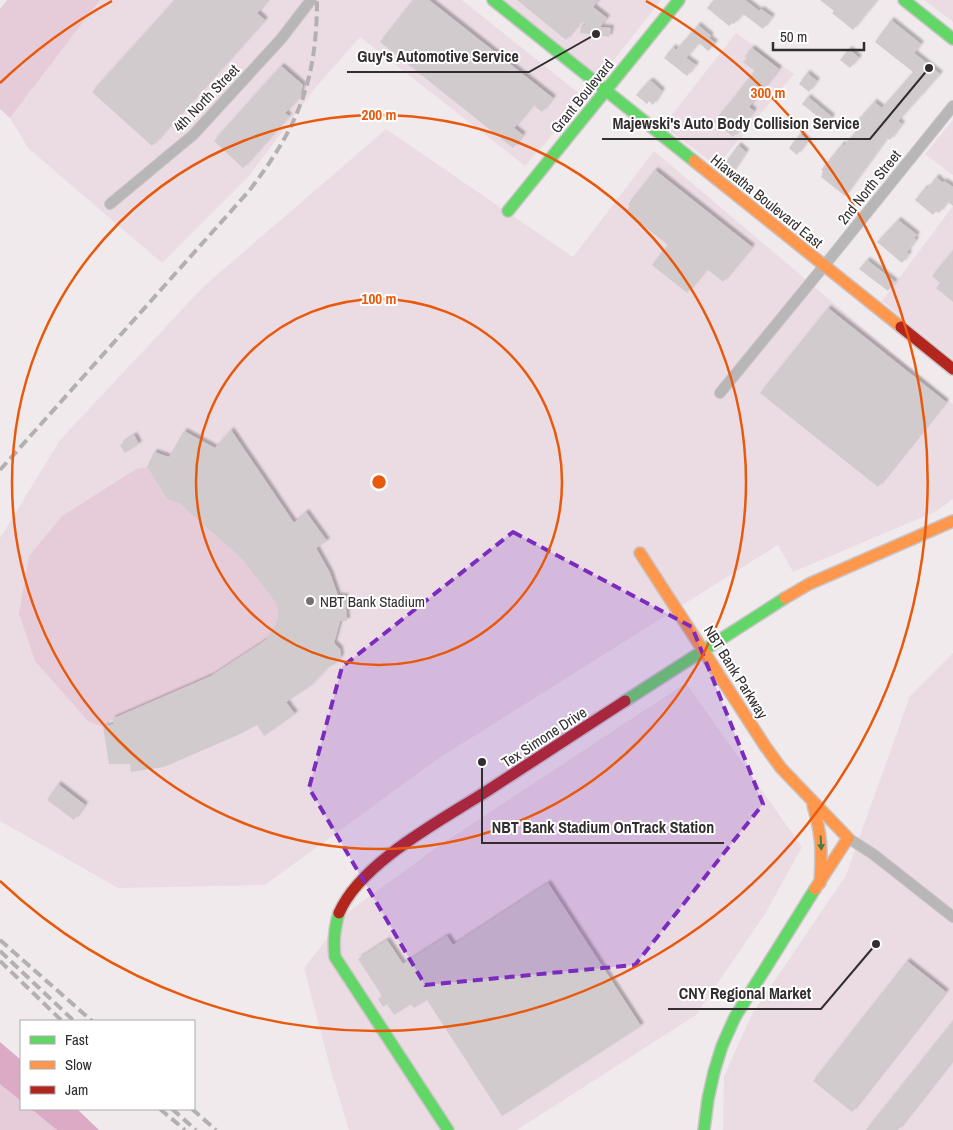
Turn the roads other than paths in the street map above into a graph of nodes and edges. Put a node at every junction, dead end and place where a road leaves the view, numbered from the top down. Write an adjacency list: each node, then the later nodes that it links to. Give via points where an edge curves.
1 (311, 0): 8 (street, 4th North Street, via 281,39 193,136)
2 (493, 0): 6 (street, Hiawatha Boulevard East)
3 (678, 0): 6 (street, Grant Boulevard)
4 (904, 0): 5 (street)
5 (953, 40)
6 (606, 90): 9 (street, Grant Boulevard); 10 (street, Hiawatha Boulevard East)
7 (953, 106): 10 (street, 2nd North Street)
8 (110, 204)
9 (508, 211)
10 (824, 266): 11 (street, Hiawatha Boulevard East); 12 (street, 2nd North Street)
11 (953, 369)
12 (720, 393)
13 (953, 521): 15 (street, Tex Simone Drive, via 809,584)
14 (640, 553): 15 (street, NBT Bank Parkway)
15 (704, 650): 16 (street, NBT Bank Parkway, via 765,746); 20 (street, Tex Simone Drive, via 395,852 368,875 345,902 332,938 335,957)
16 (812, 802): 17 (street, NBT Bank Parkway); 18 (street, NBT Bank Parkway, one-way to 18, via 822,848)
17 (848, 838): 18 (street, NBT Bank Parkway); 19 (street)
18 (820, 885): 21 (street, NBT Bank Parkway, via 735,1018 708,1090)
19 (953, 917)
20 (448, 1130)
21 (704, 1130)

